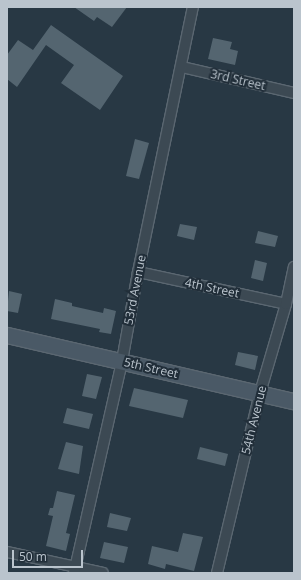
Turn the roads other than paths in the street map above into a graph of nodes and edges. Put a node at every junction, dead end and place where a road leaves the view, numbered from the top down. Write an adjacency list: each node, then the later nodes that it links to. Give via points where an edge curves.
1 (193, 7): 2 (street, 53rd Avenue)
2 (182, 67): 3 (street, 3rd Street); 5 (street, 53rd Avenue)
3 (294, 93)
4 (294, 267): 6 (street, 54th Avenue)
5 (138, 272): 6 (street, 4th Street); 8 (street, 53rd Avenue)
6 (286, 304): 9 (street, 54th Avenue)
7 (7, 335): 8 (street, 5th Street)
8 (122, 361): 9 (street, 5th Street); 12 (street, 53rd Avenue)
9 (260, 393): 10 (street, 5th Street); 14 (street, 54th Avenue)
10 (294, 400)
11 (7, 552): 12 (street)
12 (75, 570): 13 (street)
13 (103, 573)
14 (217, 573)

